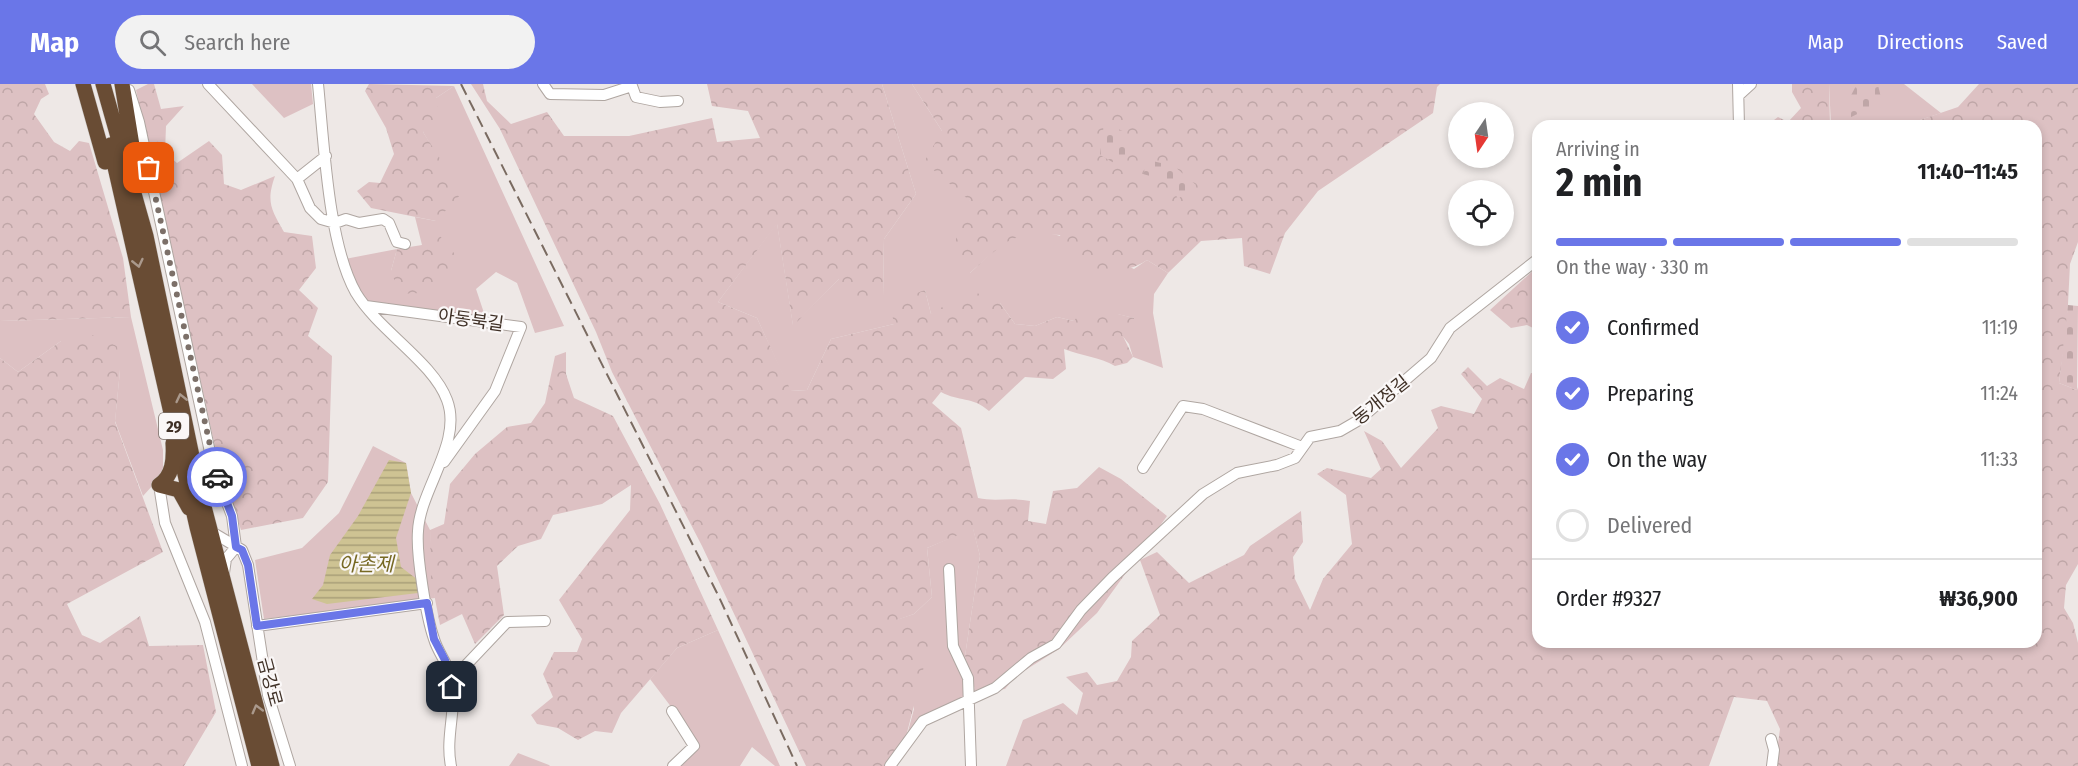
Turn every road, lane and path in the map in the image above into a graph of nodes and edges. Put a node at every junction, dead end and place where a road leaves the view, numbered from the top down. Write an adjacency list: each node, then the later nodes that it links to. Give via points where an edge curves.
1 (83, 84): 16 (highway, via 110,180)
2 (95, 84): 16 (highway, 금강로 / 29)
3 (103, 84): 17 (highway, 금강로 / 29)
4 (122, 84): 17 (highway)
5 (127, 84): 27 (street, via 139,122 213,466 232,516)
6 (208, 84): 14 (street)
7 (318, 84): 13 (street, 아동북길)
8 (543, 84): 11 (street, via 550,94 604,95 632,86 636,97 660,102)
9 (1751, 84): 10 (street)
10 (1739, 90): 12 (street)
11 (678, 100)
12 (1739, 120)
13 (326, 156): 14 (street); 15 (street, 아동북길)
14 (297, 179): 15 (street, via 310,208 321,219)
15 (335, 223): 18 (street, via 346,219 359,223 383,219 389,223 397,242); 20 (street, 아동북길, via 343,264)
16 (131, 230): 21 (highway, 금강로 / 29, one-way to 21)
17 (146, 236): 26 (highway, 금강로 / 29, one-way to 17)
18 (405, 244)
19 (1532, 265): 22 (street, 동개정길, via 1450,328 1431,358 1359,420 1340,431 1310,437)
20 (366, 306): 23 (street, 아동북길, via 379,324 434,377 447,400 451,420); 23 (street, 아동북길, via 521,327 495,391)
21 (173, 419): 25 (highway, via 174,456 167,480); 26 (highway, 금강로 / 29)
22 (1302, 447): 24 (street, via 1203,409 1183,406); 34 (street, 동개정길, via 1294,458 1237,473 1200,497 1112,578 1056,644 1031,658 996,688)
23 (440, 467): 30 (street, 아동북길, via 423,504 417,531)
24 (1143, 468)
25 (159, 485): 26 (highway, via 179,490); 37 (street, via 165,523 206,622)
26 (204, 529): 27 (street); 29 (highway, 금강로 / 29); 38 (highway, 금강로 / 29)
27 (236, 547): 29 (street, via 226,559); 32 (street, via 242,550 248,565)
28 (949, 569): 34 (street, via 953,646 968,678)
29 (223, 579): 39 (highway, 금강로 / 29, one-way to 29)
30 (427, 603): 32 (street); 33 (street, 아동북길, via 434,639)
31 (545, 621): 33 (street, via 507,622)
32 (257, 626): 40 (street, via 268,695)
33 (452, 680): 41 (street, 아동북길, via 447,749)
34 (970, 700): 43 (street, via 923,721); 44 (street)
35 (672, 711): 42 (street, via 694,746)
36 (1770, 739): 45 (street, via 1774,750)
37 (242, 766)
38 (259, 766)
39 (272, 766)
40 (290, 766)
41 (451, 766)
42 (673, 766)
43 (890, 766)
44 (971, 766)
45 (1772, 766)

